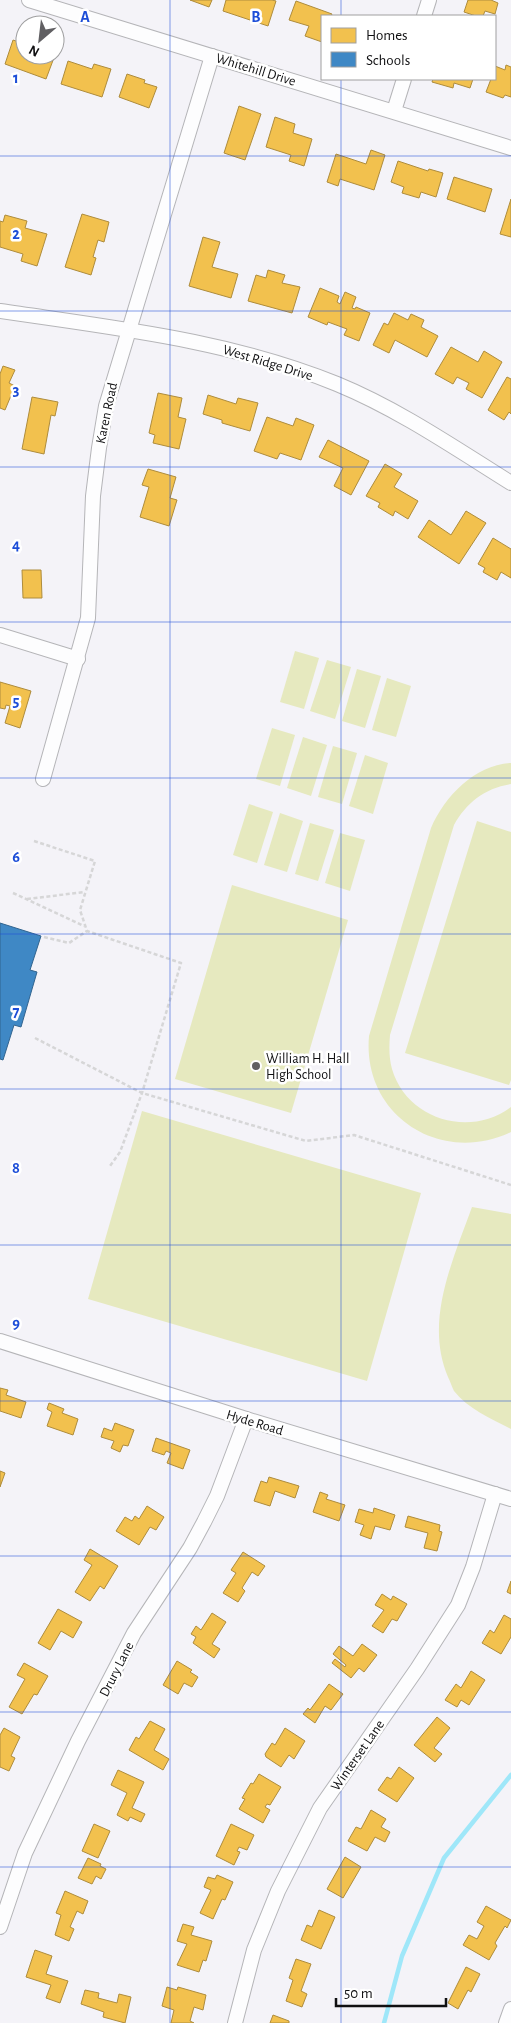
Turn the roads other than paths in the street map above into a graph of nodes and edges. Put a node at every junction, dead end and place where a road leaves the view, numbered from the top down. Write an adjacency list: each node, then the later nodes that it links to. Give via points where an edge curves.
1 (29, 0): 4 (street, Whitehill Drive)
2 (429, 0): 3 (street)
3 (424, 15)
4 (212, 56): 6 (street, Whitehill Drive); 9 (street, Karen Road)
5 (404, 80): 6 (street)
6 (394, 111): 7 (street, Whitehill Drive)
7 (511, 148)
8 (0, 311): 9 (street, West Ridge Drive)
9 (128, 330): 10 (street, West Ridge Drive, via 214,345 272,360 337,384 387,408); 12 (street, Karen Road, via 106,406 99,448 93,496 90,604)
10 (511, 484)
11 (0, 635): 12 (street)
12 (78, 659): 13 (street, Karen Road)
13 (43, 779)
14 (0, 1341): 15 (street, Hyde Road)
15 (246, 1419): 16 (street, Hyde Road); 18 (street, Drury Lane, via 204,1522 134,1633 78,1741 25,1854)
16 (495, 1494): 17 (street, Hyde Road); 20 (street, Winterset Lane, via 458,1605 320,1808 282,1882 254,1950)
17 (511, 1499)
18 (0, 1927)
19 (511, 2010): 21 (street)
20 (235, 2023)
21 (506, 2023)

